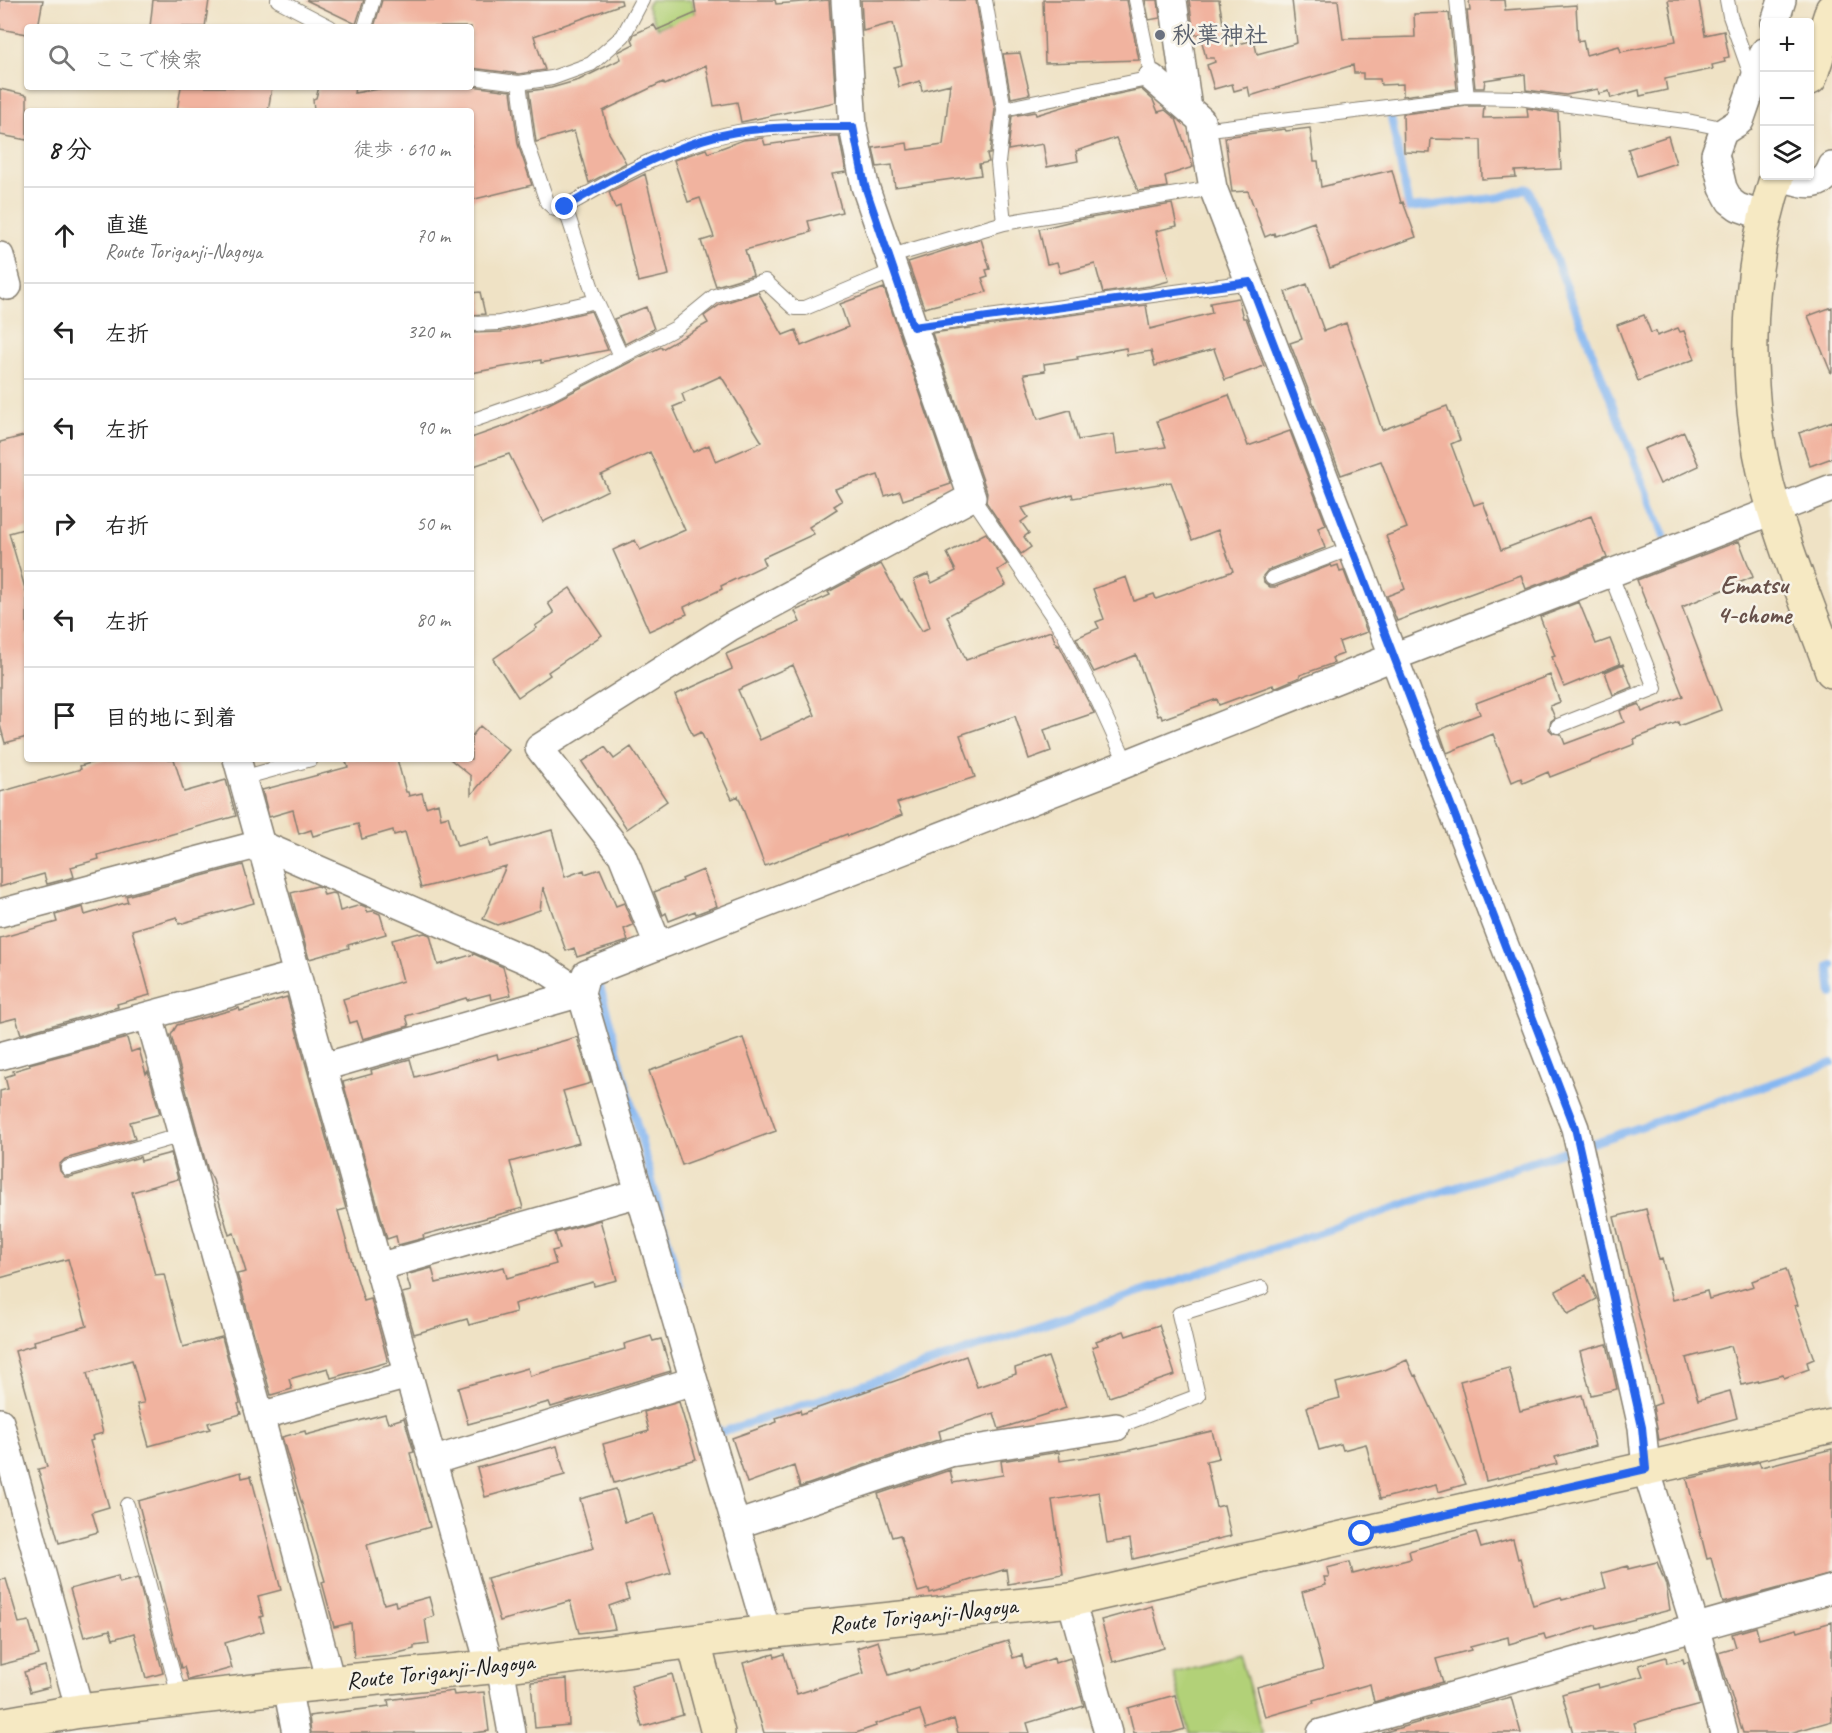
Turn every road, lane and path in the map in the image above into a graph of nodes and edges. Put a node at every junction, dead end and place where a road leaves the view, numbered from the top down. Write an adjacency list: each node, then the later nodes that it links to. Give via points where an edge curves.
1 (278, 0): 13 (lane)
2 (373, 0): 14 (lane)
3 (642, 0): 19 (lane, via 623,36 591,64 552,78)
4 (845, 0): 24 (street)
5 (985, 0): 22 (lane)
6 (1136, 0): 18 (lane)
7 (1173, 0): 23 (street)
8 (1457, 0): 21 (lane)
9 (1727, 0): 20 (lane)
10 (1782, 0): 12 (street)
11 (1832, 9): 16 (main road)
12 (1775, 18)
13 (324, 24)
14 (366, 24)
15 (1760, 64): 20 (street)
16 (1811, 72)
17 (474, 77): 19 (lane)
18 (1152, 78): 22 (lane); 23 (street)
19 (519, 83): 30 (lane, via 527,143 547,202 555,209)
20 (1754, 83): 25 (street, via 1740,121)
21 (1467, 97): 23 (lane); 25 (lane, via 1519,98 1692,122)
22 (1004, 109): 32 (lane, via 998,162)
23 (1195, 119): 29 (street)
24 (853, 127): 30 (lane, via 786,127 703,140 648,160); 34 (street, via 865,186)
25 (1723, 132): 31 (street, via 1715,154 1723,188 1738,207)
26 (1831, 177): 28 (street, via 1819,183)
27 (1776, 180): 31 (main road)
28 (1794, 180)
29 (1213, 188): 32 (lane); 35 (street)
30 (565, 207): 37 (lane)
31 (1766, 217): 44 (main road, via 1758,257 1752,369 1756,425)
32 (1004, 223): 34 (lane)
33 (0, 256): 36 (street)
34 (891, 264): 39 (street); 40 (lane, via 805,308 794,308 765,281 715,296 676,328)
35 (1250, 282): 39 (lane); 45 (street)
36 (12, 287)
37 (596, 301): 38 (lane, via 499,323); 40 (lane)
38 (474, 324)
39 (913, 327): 43 (street)
40 (621, 356): 41 (lane, via 549,394)
41 (474, 420)
42 (1832, 488): 44 (street)
43 (972, 497): 52 (lane, via 1062,630); 56 (street, via 730,627 539,748 622,855)
44 (1774, 512): 46 (street); 49 (main road)
45 (1352, 548): 47 (lane); 48 (street)
46 (1610, 573): 48 (street); 50 (lane, via 1655,688)
47 (1272, 578)
48 (1394, 657): 52 (street); 75 (street, via 1575,1128 1639,1415)
49 (1832, 671)
50 (1558, 726)
51 (289, 762): 53 (lane)
52 (1126, 764): 56 (street)
53 (239, 769): 54 (street)
54 (260, 844): 55 (street); 57 (street); 58 (street, via 542,968)
55 (0, 913)
56 (658, 945): 58 (street, via 586,974)
57 (297, 975): 59 (street); 61 (street)
58 (581, 993): 61 (street); 64 (street)
59 (149, 1016): 60 (street); 62 (street)
60 (0, 1056)
61 (323, 1067): 65 (street)
62 (182, 1135): 63 (lane); 69 (street)
63 (68, 1168)
64 (639, 1193): 65 (street); 68 (street)
65 (378, 1267): 67 (street)
66 (1262, 1288): 72 (lane, via 1179,1314 1198,1396)
67 (408, 1375): 69 (street); 73 (street)
68 (693, 1381): 73 (street); 77 (street)
69 (260, 1416): 84 (street)
70 (0, 1422): 74 (street)
71 (1832, 1426): 75 (main road, Route Toriganji-Nagoya)
72 (1116, 1427): 77 (street, via 950,1453)
73 (432, 1461): 83 (street)
74 (6, 1467): 87 (street)
75 (1646, 1469): 79 (main road, Route Toriganji-Nagoya); 80 (street)
76 (128, 1506): 86 (lane)
77 (736, 1526): 81 (street)
78 (1832, 1589): 80 (street)
79 (1071, 1600): 81 (main road, Route Toriganji-Nagoya); 92 (street)
80 (1695, 1626): 93 (street); 94 (street)
81 (767, 1632): 82 (main road, Route Toriganji-Nagoya)
82 (694, 1643): 83 (main road, Route Toriganji-Nagoya); 91 (main road)
83 (495, 1667): 84 (main road, Route Toriganji-Nagoya); 90 (street)
84 (331, 1682): 85 (main road, Route Toriganji-Nagoya)
85 (287, 1687): 86 (main road, Route Toriganji-Nagoya); 89 (street)
86 (180, 1700): 87 (main road, Route Toriganji-Nagoya)
87 (80, 1711): 88 (main road, Route Toriganji-Nagoya)
88 (0, 1725)
89 (296, 1733)
90 (512, 1733)
91 (718, 1733)
92 (1107, 1733)
93 (1321, 1733)
94 (1724, 1733)

